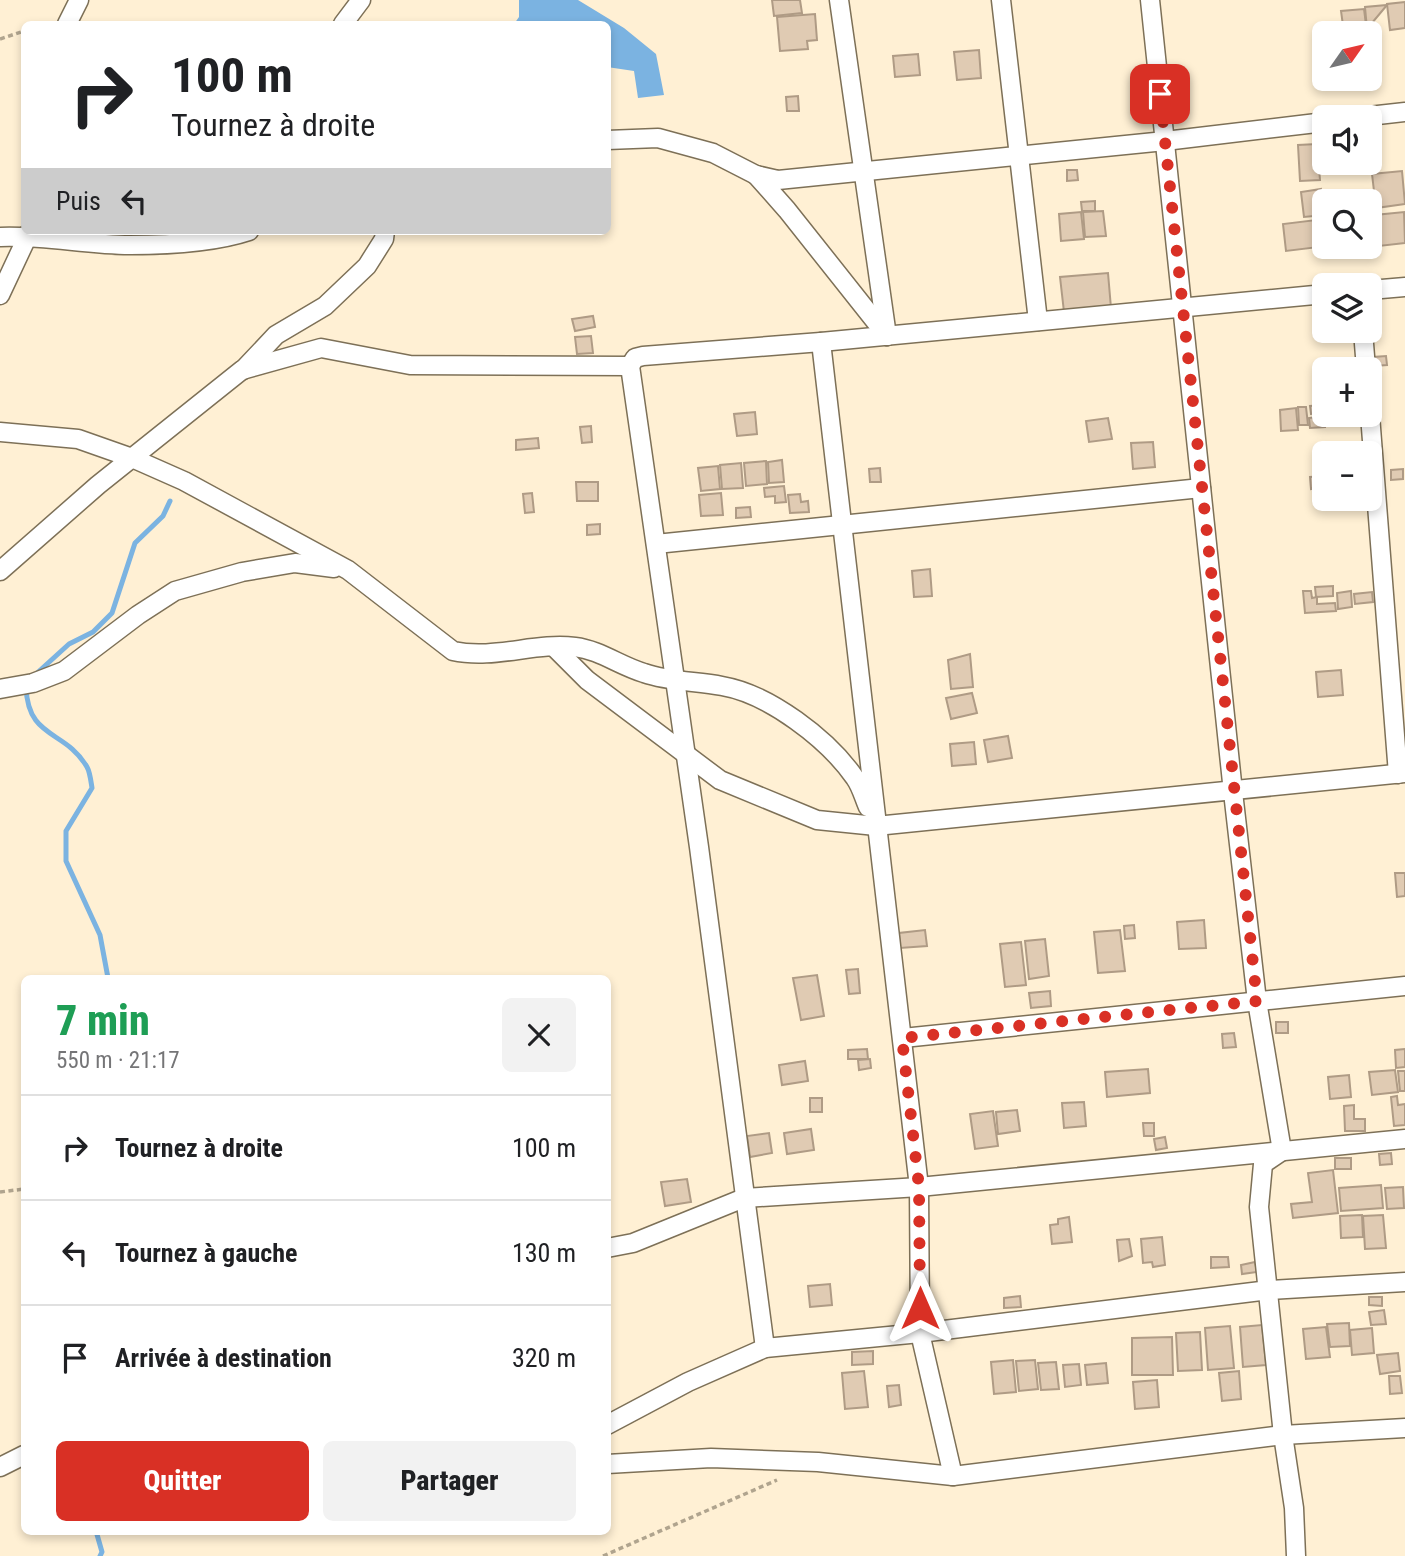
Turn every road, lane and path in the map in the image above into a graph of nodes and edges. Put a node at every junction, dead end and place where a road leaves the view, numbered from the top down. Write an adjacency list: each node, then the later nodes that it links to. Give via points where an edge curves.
1 (79, 0): 6 (street)
2 (361, 0): 7 (street)
3 (839, 0): 16 (street)
4 (1001, 0): 15 (street)
5 (1150, 0): 14 (street)
6 (68, 21)
7 (345, 21)
8 (21, 32): 9 (path)
9 (0, 39)
10 (1405, 112): 11 (street)
11 (1382, 115)
12 (1312, 123): 14 (street)
13 (611, 140): 17 (street, via 658,138 713,153)
14 (1165, 141): 15 (street); 28 (street)
15 (1019, 155): 16 (street); 29 (street)
16 (865, 170): 17 (street, via 778,180); 30 (street)
17 (756, 175): 30 (street)
18 (21, 234): 23 (street)
19 (28, 235): 26 (street)
20 (46, 235): 21 (street, via 129,245)
21 (225, 235)
22 (385, 235): 33 (street, via 367,266 325,306 276,335)
23 (0, 237)
24 (1405, 287): 25 (street)
25 (1382, 289)
26 (0, 295)
27 (1312, 295): 28 (street)
28 (1182, 307): 29 (street); 37 (street)
29 (1038, 321): 30 (street)
30 (887, 335): 31 (street)
31 (821, 342): 32 (street, via 643,356); 38 (street)
32 (630, 366): 33 (street, via 410,365 321,348); 39 (street)
33 (242, 370): 36 (street)
34 (1371, 427): 46 (street)
35 (0, 432): 36 (street, via 79,439)
36 (132, 458): 40 (street, via 184,481); 41 (street)
37 (1201, 488): 38 (street); 47 (street)
38 (842, 525): 39 (street); 48 (street)
39 (656, 544): 43 (street)
40 (348, 570): 42 (street, via 453,651 471,655); 44 (street, via 295,562 175,591 64,671)
41 (0, 571)
42 (555, 648): 43 (street, via 574,647); 45 (street, via 587,680)
43 (675, 681): 45 (street); 48 (street, via 723,685 755,694 780,708 855,778)
44 (0, 689)
45 (686, 754): 48 (street, via 720,780 817,820); 57 (street)
46 (1402, 774): 47 (street)
47 (1233, 792): 48 (street); 50 (street)
48 (876, 826): 51 (street)
49 (1405, 986): 50 (street)
50 (1257, 1001): 51 (street); 53 (street)
51 (902, 1038): 54 (street)
52 (1405, 1139): 53 (street)
53 (1282, 1151): 54 (street); 60 (street, via 1263,1164 1259,1207)
54 (919, 1187): 57 (street); 61 (street)
55 (21, 1189): 56 (path)
56 (0, 1192)
57 (744, 1198): 58 (street, via 633,1243); 62 (street)
58 (611, 1247)
59 (1405, 1282): 60 (street)
60 (1269, 1290): 61 (street); 65 (street)
61 (920, 1333): 62 (street); 69 (street)
62 (765, 1348): 63 (street)
63 (611, 1423)
64 (1405, 1428): 65 (street)
65 (1283, 1435): 69 (street); 72 (street)
66 (21, 1456): 68 (street)
67 (611, 1464): 69 (street, via 711,1458)
68 (0, 1467)
69 (953, 1476)
70 (781, 1478): 71 (path)
71 (603, 1556)
72 (1296, 1556)

